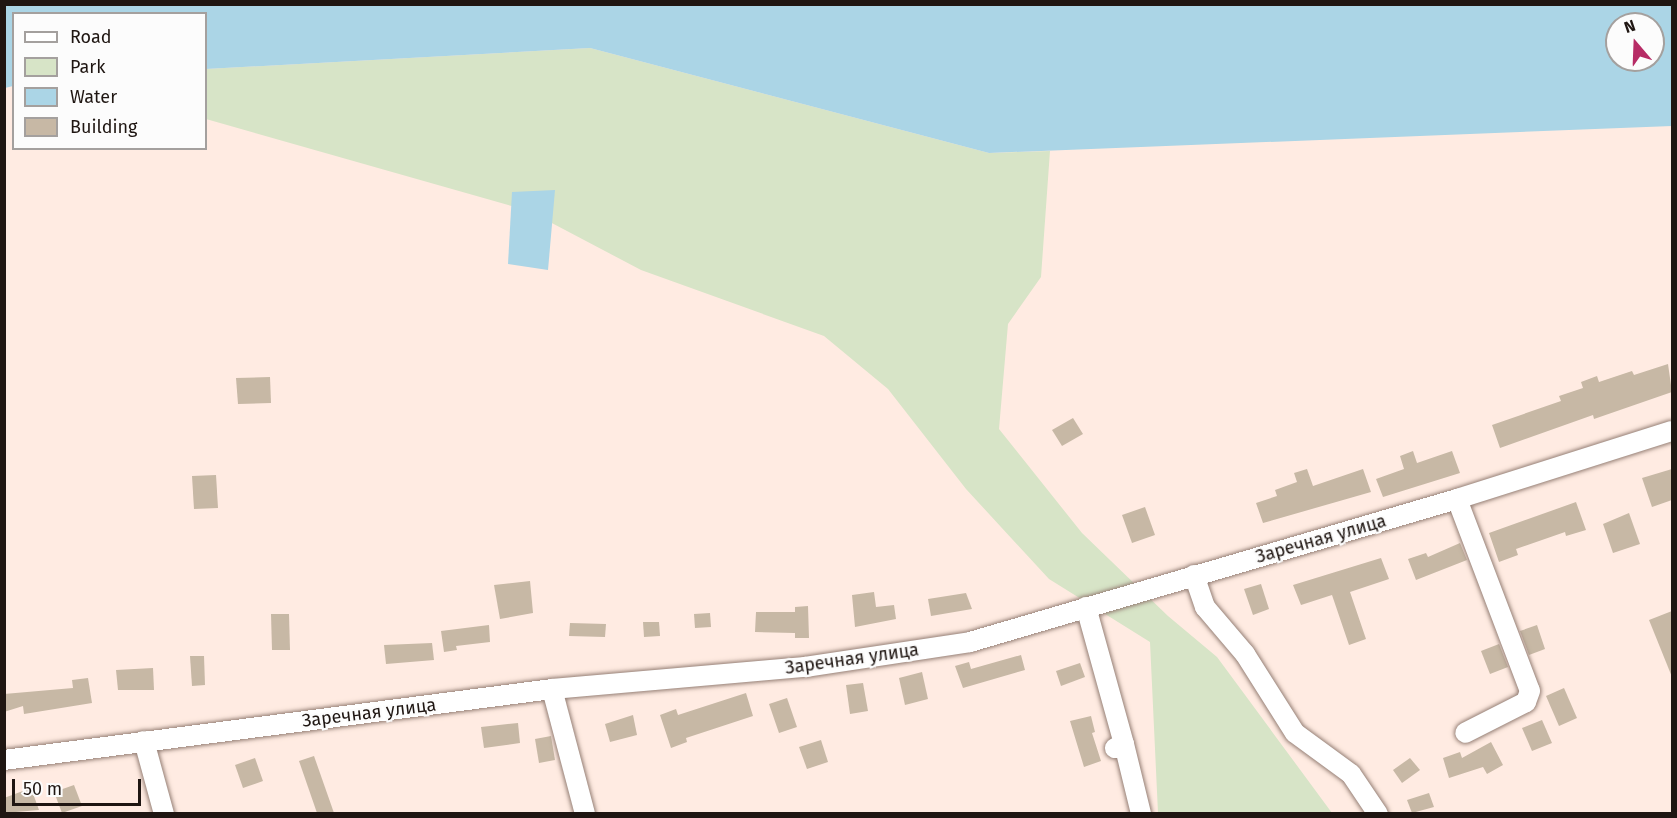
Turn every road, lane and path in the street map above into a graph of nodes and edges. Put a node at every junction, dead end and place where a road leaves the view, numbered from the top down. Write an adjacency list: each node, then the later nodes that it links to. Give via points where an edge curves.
1 (1672, 431): 2 (street, Заречная улица)
2 (1457, 500): 3 (street, Заречная улица); 6 (street, via 1530,691 1526,702)
3 (1194, 575): 4 (street, Заречная улица); 12 (street, via 1205,607 1245,654 1295,733 1352,774)
4 (1086, 607): 5 (street, Заречная улица, via 958,644 805,667); 11 (street, via 1120,746)
5 (552, 689): 7 (street, Заречная улица); 10 (street)
6 (1465, 733)
7 (144, 741): 8 (street, Заречная улица); 9 (street)
8 (4, 760)
9 (165, 813)
10 (585, 813)
11 (1141, 813)
12 (1378, 813)

